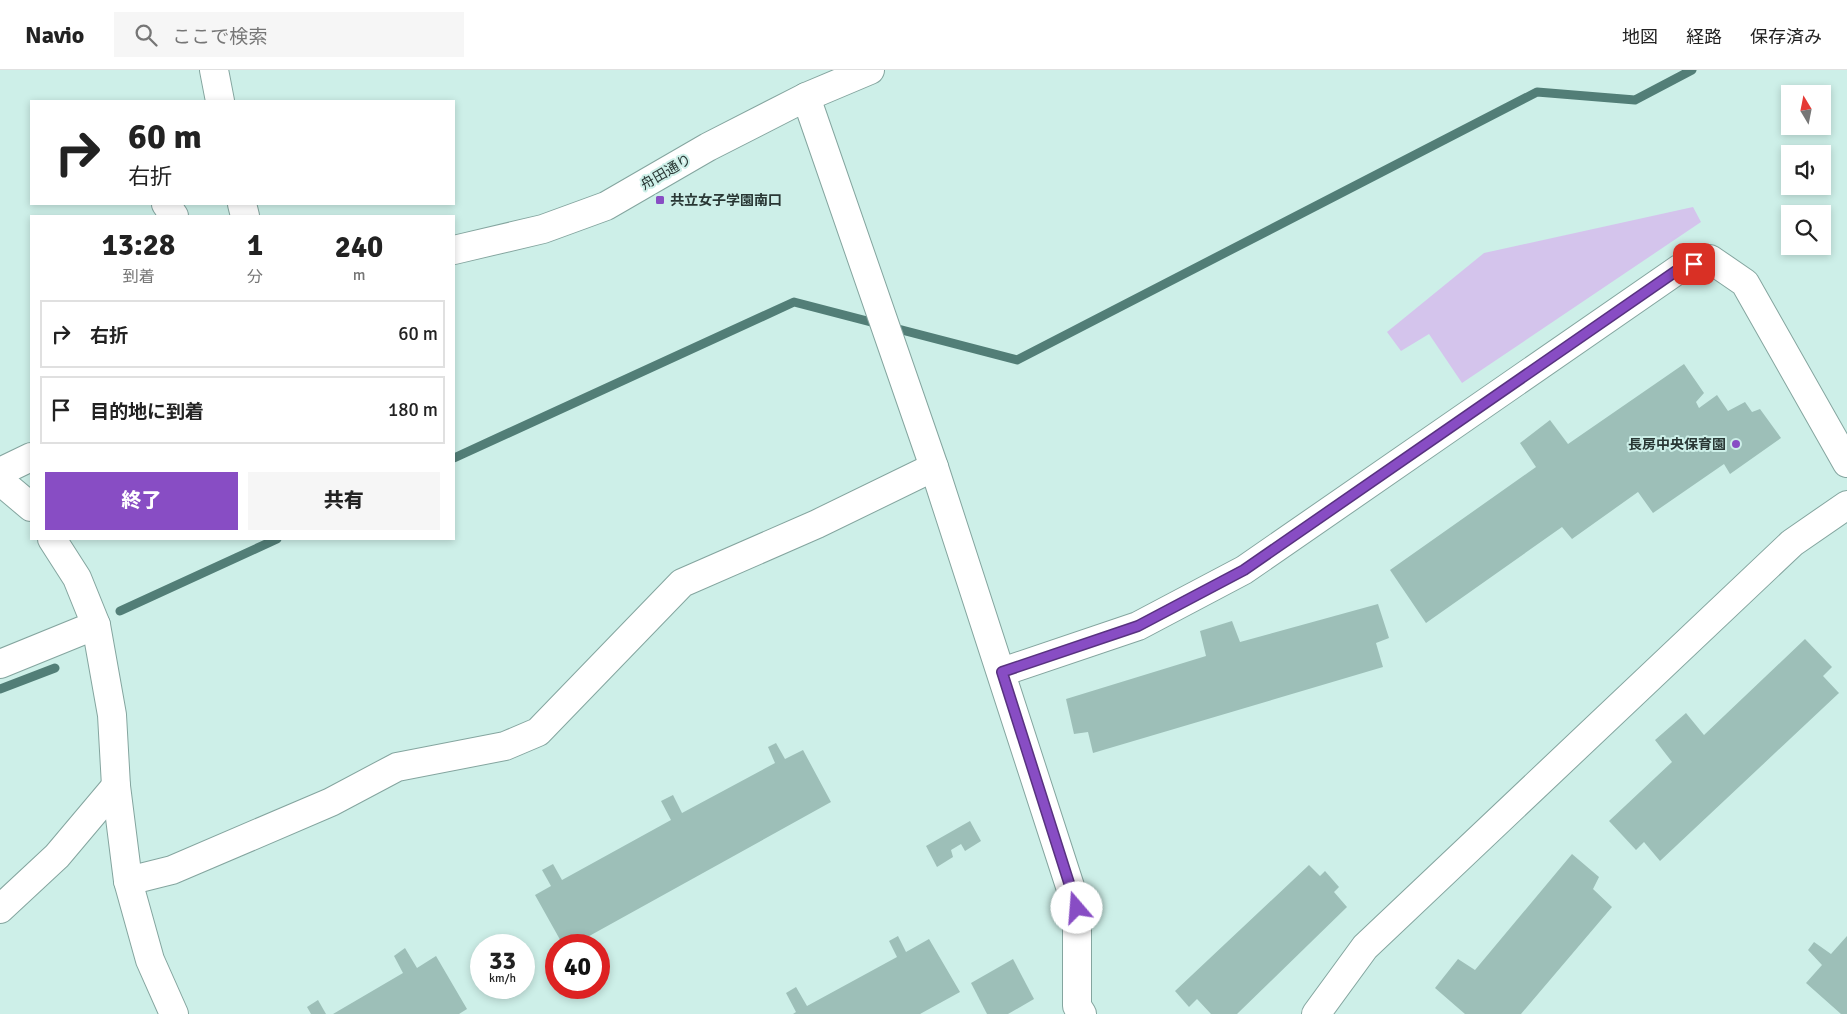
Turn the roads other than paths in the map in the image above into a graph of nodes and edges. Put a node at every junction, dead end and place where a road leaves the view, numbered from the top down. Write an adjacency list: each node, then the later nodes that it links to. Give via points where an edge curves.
1 (214, 70): 4 (street)
2 (870, 70): 3 (street, 舟田通り)
3 (806, 96): 5 (street, 舟田通り, via 708,147 606,206 543,229); 8 (street)
4 (220, 100)
5 (455, 250)
6 (30, 457): 9 (street)
7 (1847, 463): 16 (street, via 1745,283 1710,259 1679,269 1244,570 1138,626)
8 (934, 467): 16 (street); 18 (street, via 817,524 682,583 538,732 505,746 397,768 331,802 172,870)
9 (0, 472)
10 (0, 480): 12 (street)
11 (1847, 505): 22 (street, via 1792,543 1365,947)
12 (30, 506)
13 (53, 540): 14 (street, via 77,578)
14 (96, 625): 15 (street); 17 (street, via 112,715)
15 (0, 664)
16 (1002, 672): 20 (street, via 1077,908)
17 (116, 786): 18 (street); 19 (street, via 57,856)
18 (128, 881): 21 (street, via 150,960)
19 (0, 909)
20 (1075, 1011)
21 (174, 1014)
22 (1316, 1014)

